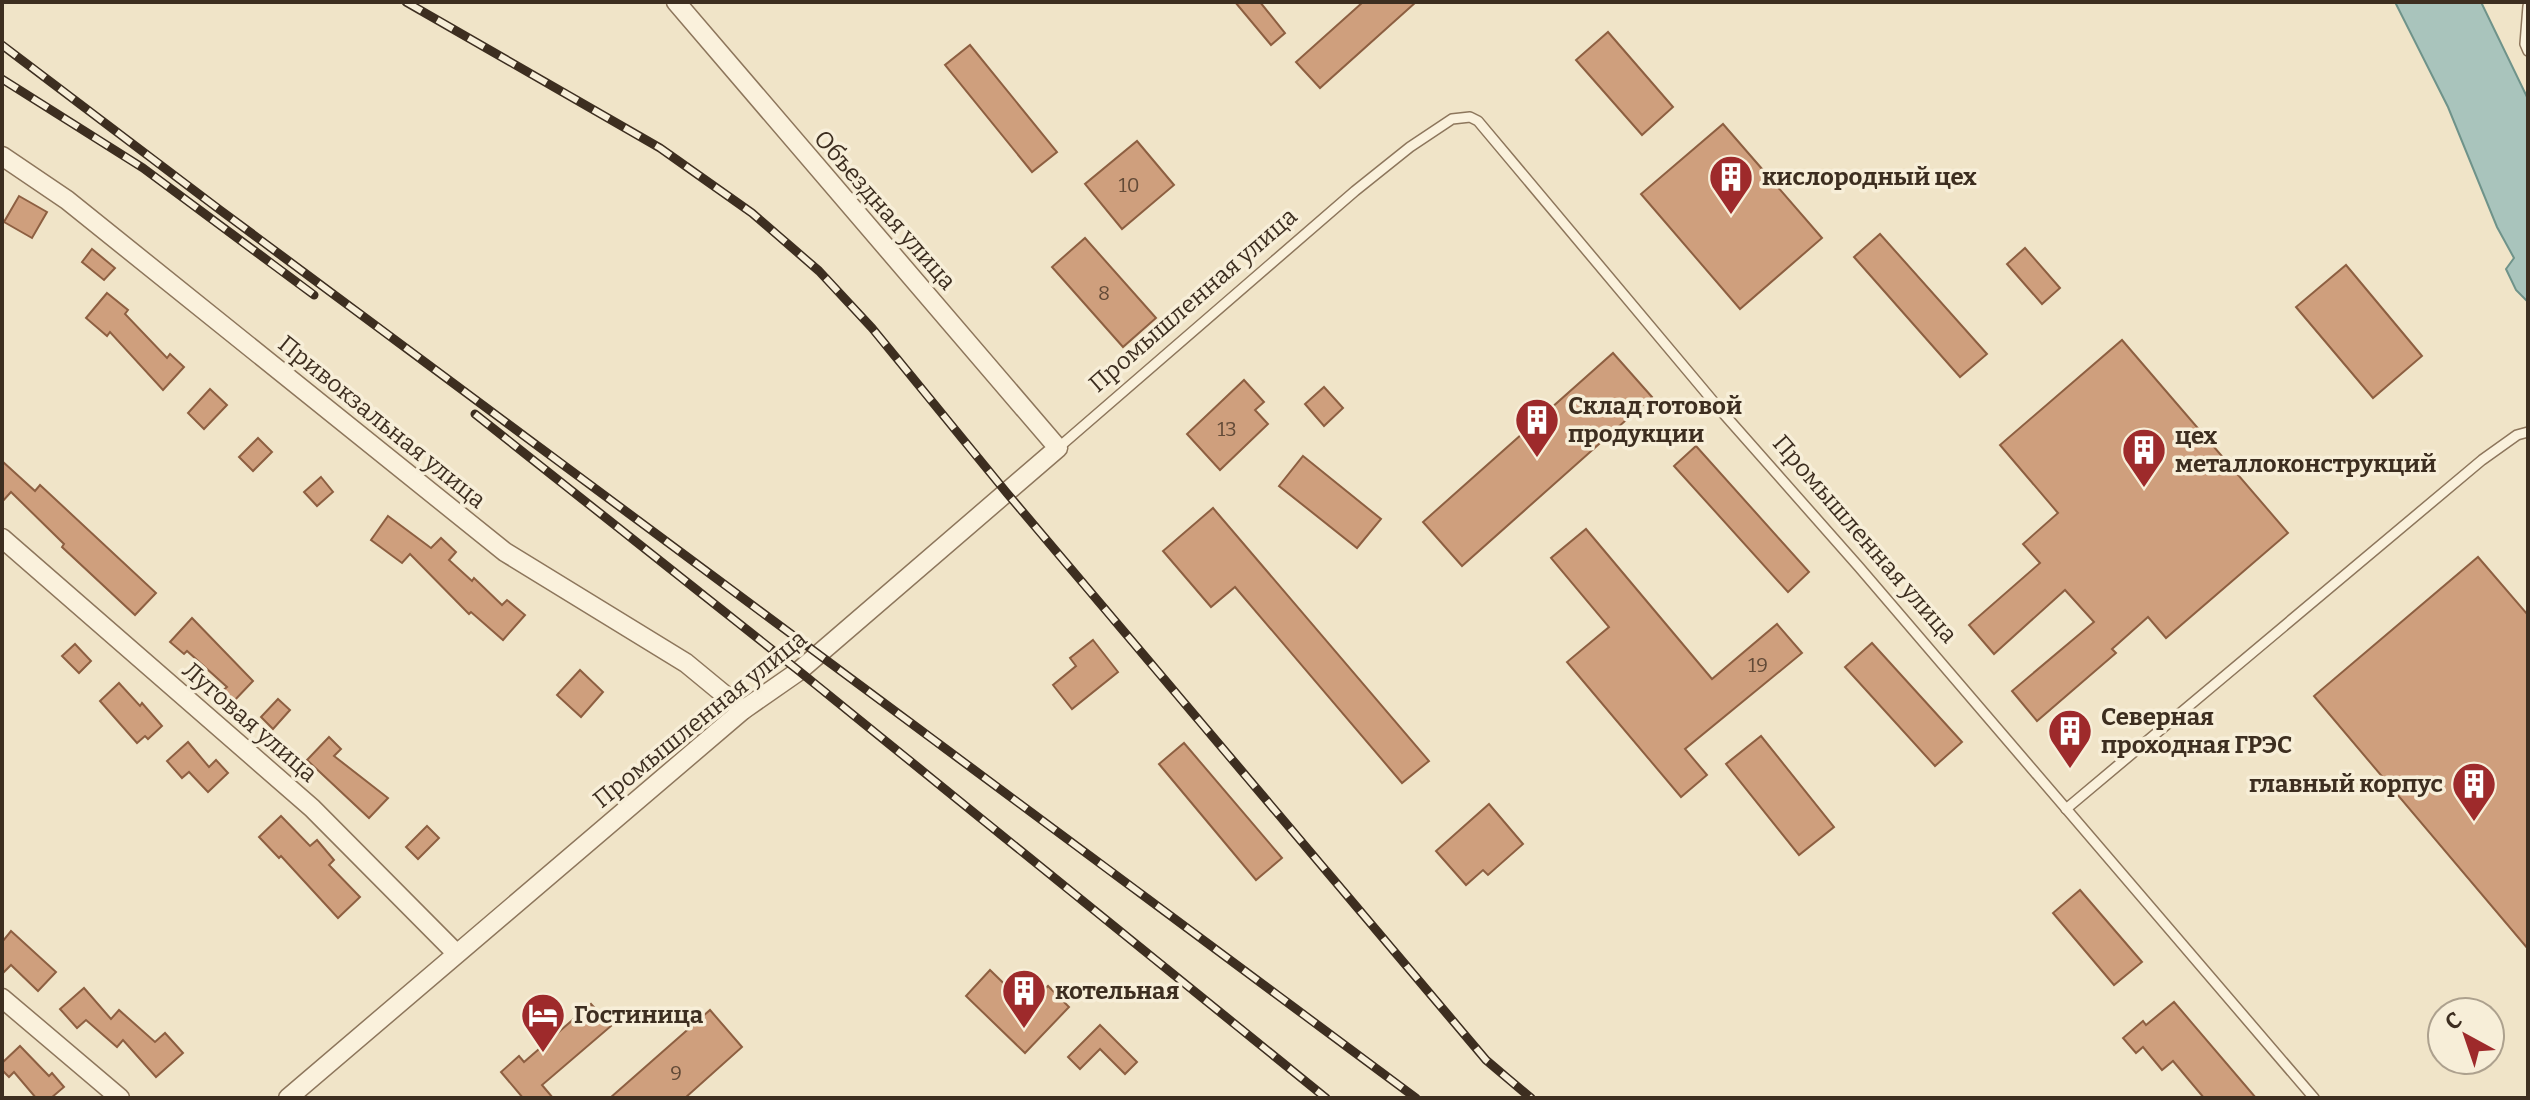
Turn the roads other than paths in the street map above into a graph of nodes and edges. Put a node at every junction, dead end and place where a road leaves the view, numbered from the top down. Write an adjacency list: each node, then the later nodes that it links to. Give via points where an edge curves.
1 (676, 2): 6 (street, Объездная улица)
2 (2528, 6): 3 (lane)
3 (2528, 51)
4 (2, 156): 8 (street, Привокзальная улица, via 67,200 505,552 686,663)
5 (2528, 432): 9 (lane, via 2482,460)
6 (1058, 448): 8 (street, Промышленная улица, via 799,671); 9 (lane, Промышленная улица, via 1355,191 1442,124 1470,117 1484,126 1723,413)
7 (2, 538): 10 (street, Луговая улица, via 312,808)
8 (743, 710): 10 (street, Промышленная улица)
9 (2066, 809): 14 (lane)
10 (456, 953): 13 (street, Промышленная улица)
11 (2, 998): 12 (street)
12 (120, 1098)
13 (288, 1098)
14 (2314, 1098)

